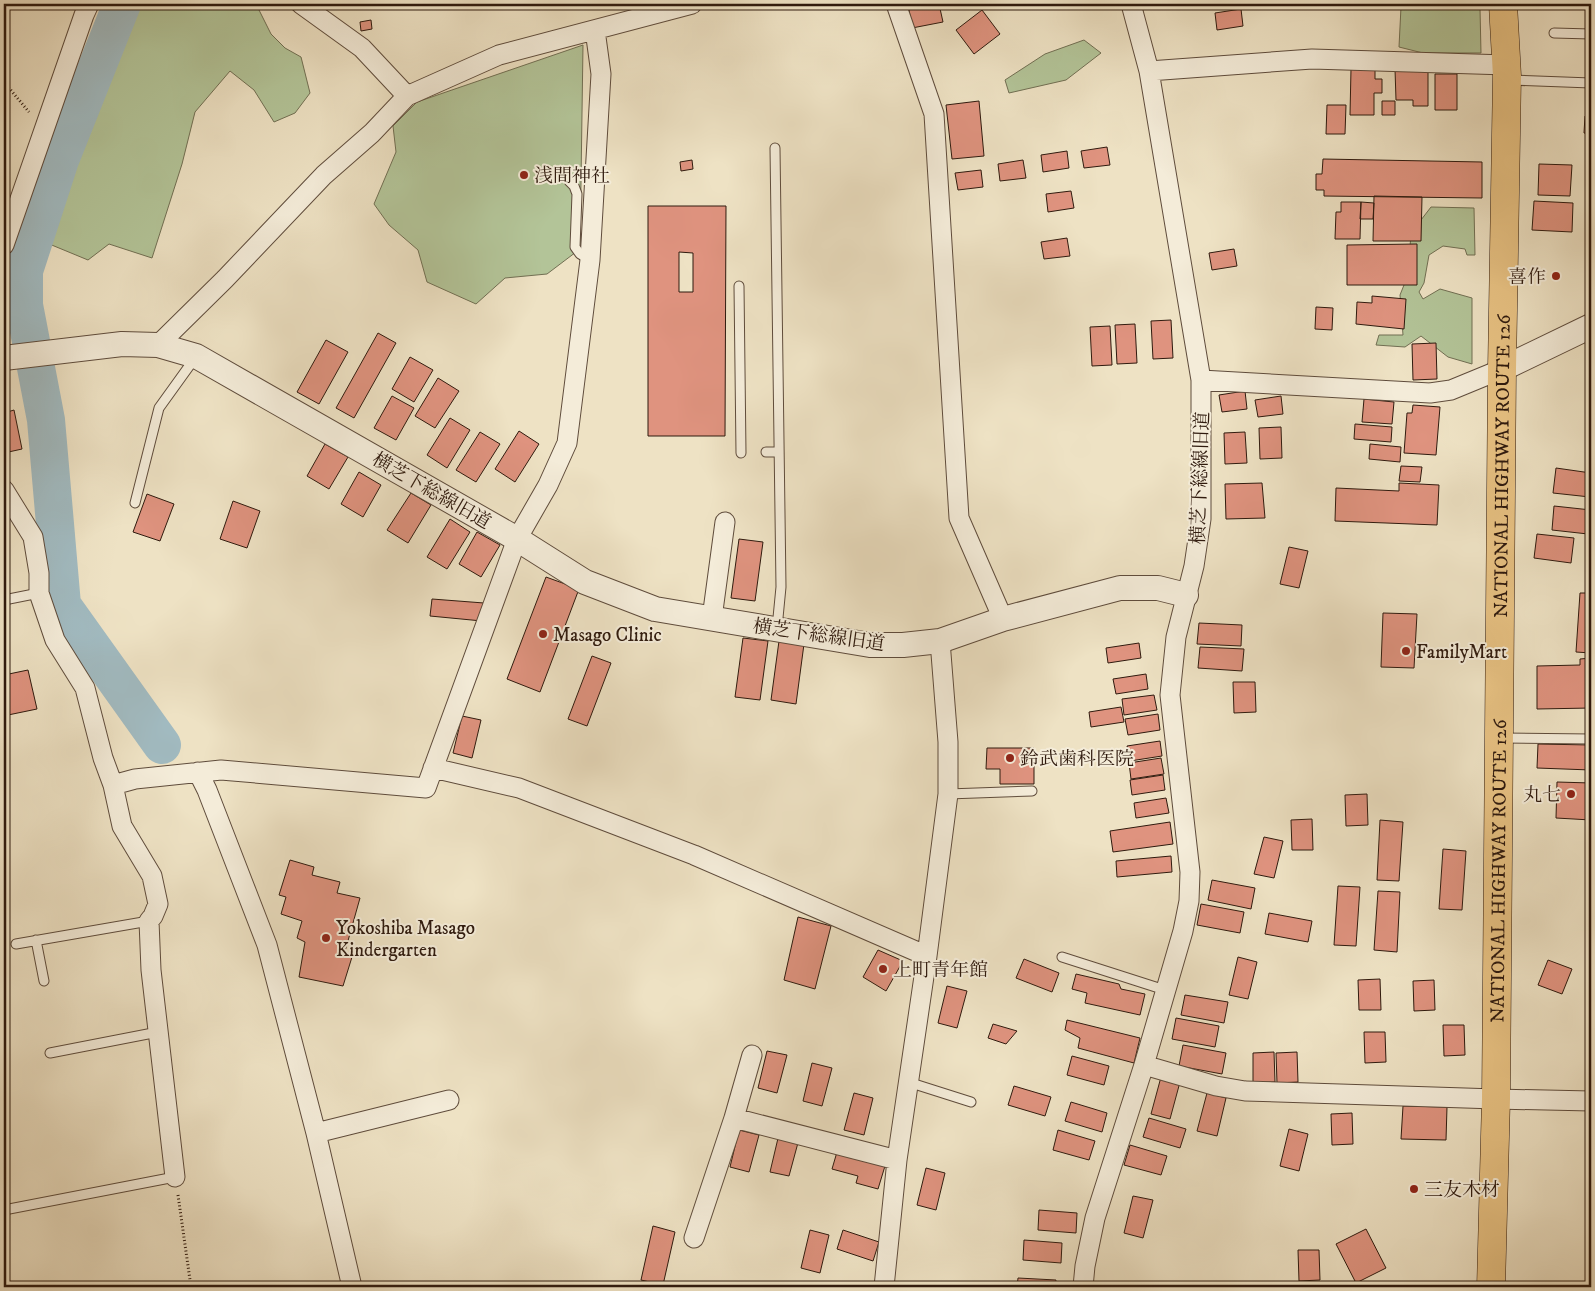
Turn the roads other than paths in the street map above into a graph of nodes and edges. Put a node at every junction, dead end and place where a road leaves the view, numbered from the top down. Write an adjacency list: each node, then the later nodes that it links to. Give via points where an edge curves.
1 (89, 4): 17 (street)
2 (301, 4): 14 (street, via 362,48)
3 (692, 4): 7 (street)
4 (896, 4): 38 (street, via 934,114 959,518)
5 (1131, 4): 11 (street, 横芝下総線旧道)
6 (1503, 4): 12 (highway, NATIONAL HIGHWAY ROUTE 126)
7 (631, 11): 8 (street)
8 (595, 30): 14 (street, via 499,54); 18 (street, via 601,74)
9 (1554, 33): 10 (lane)
10 (1591, 34)
11 (1149, 71): 12 (street, via 1312,59); 25 (street, 横芝下総線旧道)
12 (1507, 73): 13 (lane); 24 (highway, NATIONAL HIGHWAY ROUTE 126)
13 (1591, 83)
14 (407, 96): 21 (street)
15 (775, 148): 27 (lane)
16 (569, 181): 18 (lane, via 577,194 575,247)
17 (4, 245)
18 (590, 260): 33 (street, via 567,443)
19 (739, 286): 28 (lane)
20 (1591, 326): 24 (street)
21 (158, 346): 22 (street, 横芝下総線旧道); 23 (street, 横芝下総線旧道, via 122,344)
22 (196, 356): 30 (lane, via 159,408); 33 (street, 横芝下総線旧道)
23 (4, 357)
24 (1502, 369): 25 (street, via 1451,390 1430,393); 41 (highway, NATIONAL HIGHWAY ROUTE 126)
25 (1201, 380): 35 (street, 横芝下総線旧道, via 1201,519)
26 (766, 452): 27 (lane)
27 (779, 452): 39 (lane, via 781,587)
28 (741, 453)
29 (4, 490): 31 (street)
30 (135, 503)
31 (9, 507): 34 (street, via 33,537)
32 (725, 522): 37 (street)
33 (518, 539): 37 (street, 横芝下総線旧道, via 585,582 655,609); 43 (street)
34 (39, 593): 36 (lane); 45 (street, via 55,640 85,688 103,758)
35 (1186, 595): 38 (street, 横芝下総線旧道, via 1158,588 1120,588); 54 (street, via 1176,637 1170,695 1190,872 1189,901)
36 (4, 600)
37 (712, 618): 39 (street, 横芝下総線旧道)
38 (1003, 619): 40 (street, 横芝下総線旧道)
39 (777, 629): 40 (street, 横芝下総線旧道, via 870,645)
40 (940, 641): 47 (street, via 948,742)
41 (1499, 738): 42 (lane); 60 (highway, NATIONAL HIGHWAY ROUTE 126)
42 (1591, 739)
43 (433, 768): 44 (street, via 426,788 221,770); 51 (street, via 519,788 694,855)
44 (198, 772): 45 (street, via 135,779); 65 (street, via 267,945)
45 (114, 786): 48 (street, via 122,826 152,876 158,904)
46 (1032, 791): 47 (lane)
47 (948, 794): 51 (street)
48 (149, 922): 49 (lane); 55 (street)
49 (36, 940): 50 (lane); 53 (lane)
50 (16, 944)
51 (927, 956): 59 (street)
52 (1062, 957): 54 (lane)
53 (44, 981)
54 (1165, 990): 58 (street)
55 (158, 1032): 56 (lane); 67 (street)
56 (50, 1053)
57 (752, 1055): 64 (street)
58 (1144, 1065): 60 (street, via 1245,1091); 72 (street, via 1095,1218)
59 (908, 1082): 63 (lane); 66 (street)
60 (1496, 1099): 62 (street); 73 (highway, NATIONAL HIGHWAY ROUTE 126)
61 (449, 1100): 65 (street)
62 (1591, 1101)
63 (971, 1102)
64 (734, 1118): 66 (street); 69 (street)
65 (316, 1133): 70 (street)
66 (897, 1160): 71 (street)
67 (175, 1177): 68 (lane)
68 (4, 1210)
69 (694, 1238)
70 (352, 1287)
71 (884, 1287)
72 (1083, 1287)
73 (1490, 1287)

